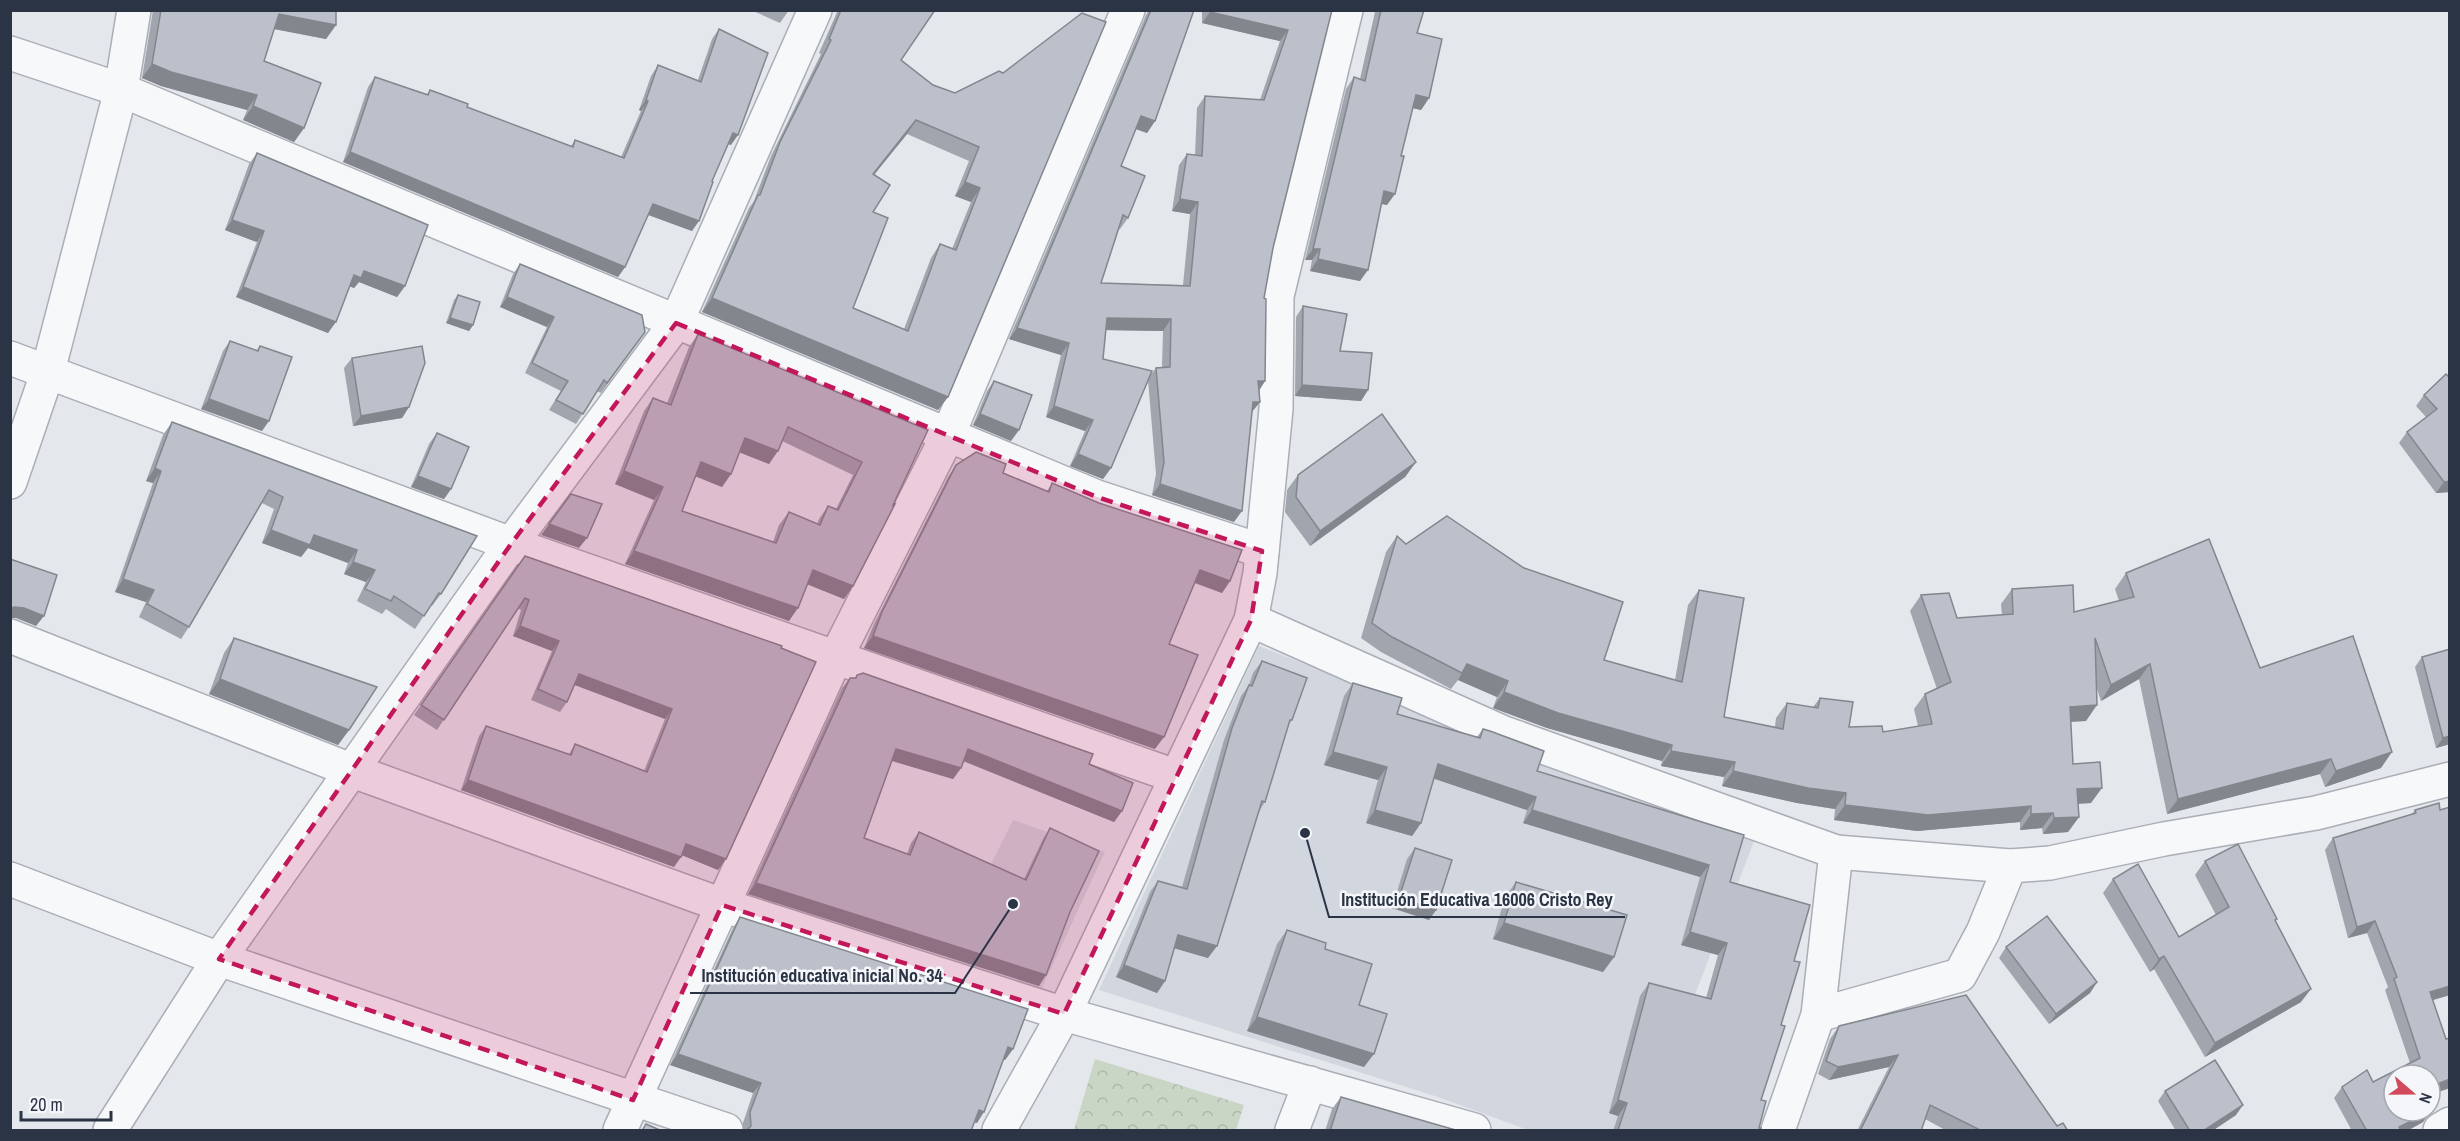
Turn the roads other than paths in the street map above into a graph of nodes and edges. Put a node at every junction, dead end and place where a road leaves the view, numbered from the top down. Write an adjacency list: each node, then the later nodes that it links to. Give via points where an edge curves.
1 (134, 10): 6 (street)
2 (815, 10): 7 (street)
3 (1128, 10): 10 (street)
4 (1346, 10): 13 (street, via 1277,296 1275,409)
5 (10, 54): 6 (street)
6 (121, 90): 7 (street); 9 (street)
7 (676, 323): 10 (street); 12 (street)
8 (10, 358): 9 (street)
9 (48, 371): 11 (street); 12 (street)
10 (948, 435): 13 (street, via 1097,497); 16 (street)
11 (10, 482)
12 (511, 544): 16 (street); 17 (street)
13 (1262, 551): 14 (street)
14 (1251, 620): 18 (street); 20 (street, via 1504,733)
15 (10, 636): 17 (street)
16 (837, 657): 18 (street); 23 (street)
17 (353, 771): 23 (street); 24 (street)
18 (1175, 776): 25 (street)
19 (2450, 779): 21 (street, via 2316,813 2050,863)
20 (1836, 852): 21 (street); 26 (street)
21 (2010, 866): 26 (street, via 1960,975)
22 (10, 879): 24 (street)
23 (722, 905): 25 (street); 28 (street)
24 (219, 959): 28 (street); 30 (street)
25 (1064, 1014): 27 (street); 33 (street)
26 (1818, 1015): 36 (street)
27 (1310, 1083): 34 (street); 35 (street)
28 (633, 1100): 31 (street); 32 (street)
29 (2450, 1124): 37 (street)
30 (110, 1131)
31 (620, 1131)
32 (726, 1131)
33 (999, 1131)
34 (1292, 1131)
35 (1474, 1131)
36 (1778, 1131)
37 (2440, 1131)

